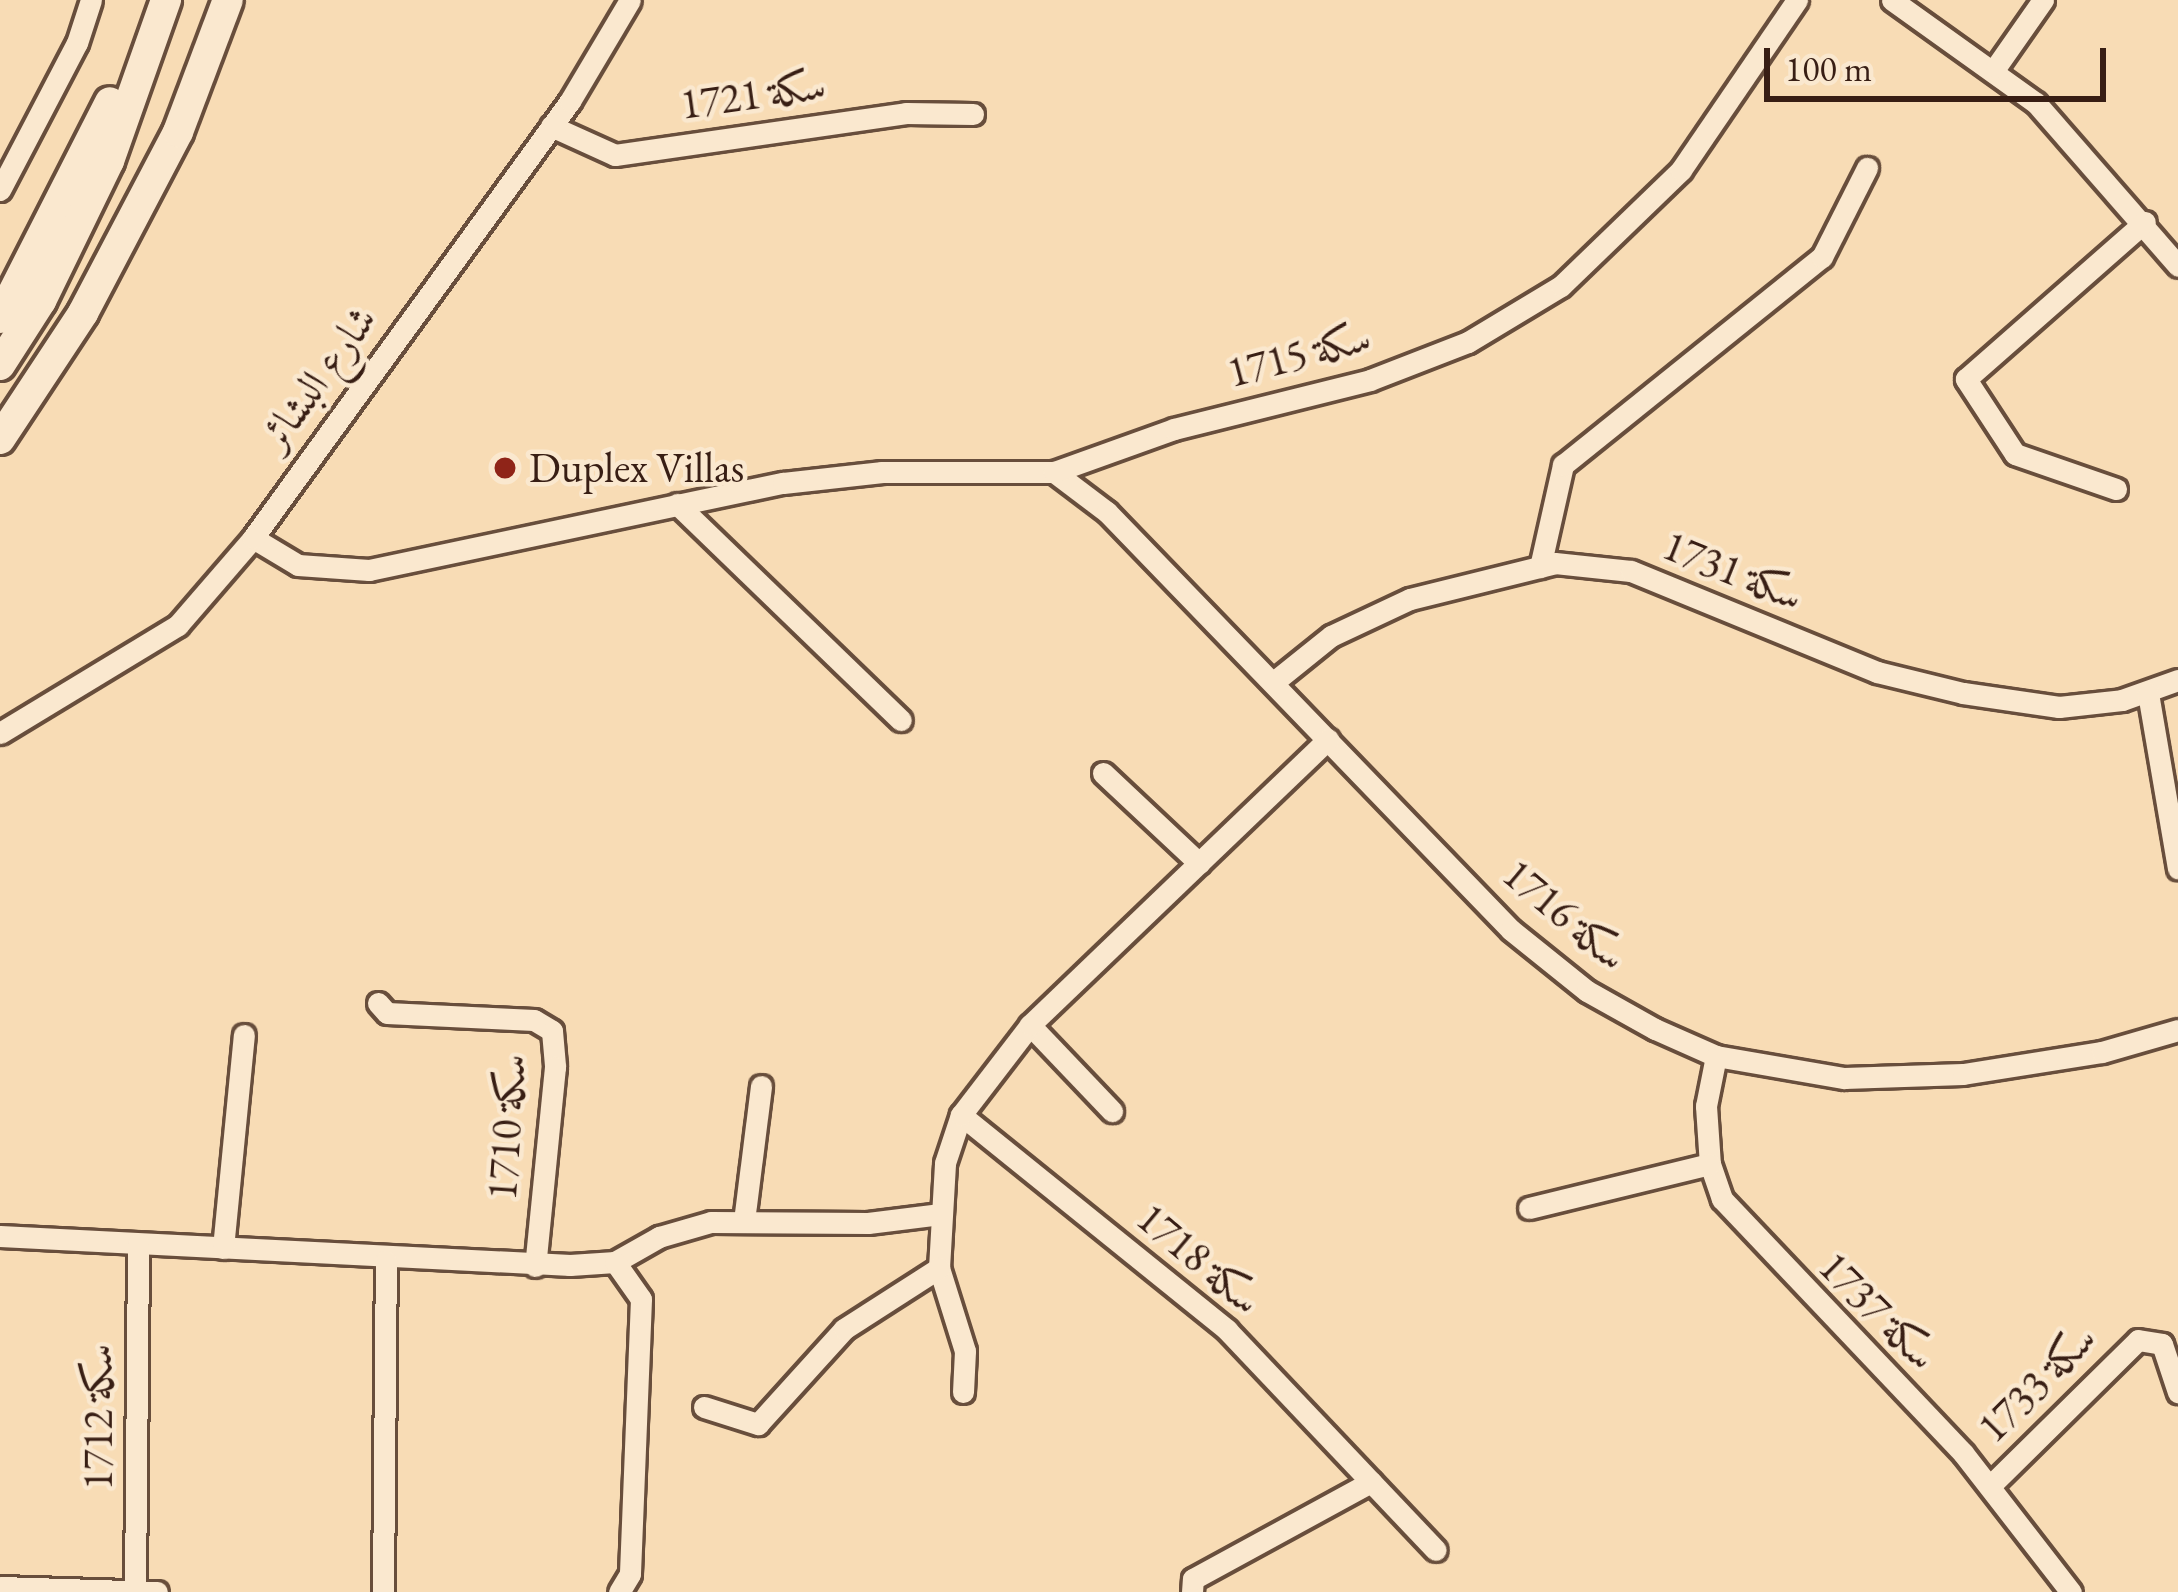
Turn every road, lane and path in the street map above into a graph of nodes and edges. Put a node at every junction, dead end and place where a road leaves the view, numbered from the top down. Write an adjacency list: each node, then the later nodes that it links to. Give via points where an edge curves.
1 (91, 0): 13 (street)
2 (147, 0): 16 (main road, via 100,128)
3 (166, 0): 17 (main road, via 109,161 41,301)
4 (631, 0): 11 (street, شارع البشائر)
5 (1796, 0): 19 (street, سكة 1715, via 1681,170 1561,286 1468,342 1370,380 1174,429)
6 (1892, 0): 9 (street)
7 (2044, 0): 9 (street)
8 (228, 1): 18 (main road, via 178,132 83,313)
9 (1996, 68): 14 (street)
10 (973, 115): 11 (street, سكة 1721, via 906,113 615,154)
11 (550, 125): 22 (street, شارع البشائر)
12 (1867, 168): 23 (street, via 1822,257 1563,465)
13 (0, 190)
14 (2145, 222): 15 (street); 20 (street, via 1966,379 2015,454)
15 (2178, 266)
16 (5, 306)
17 (0, 365)
18 (0, 439)
19 (1054, 472): 21 (street, سكة 1715, via 882,472); 25 (street, سكة 1716, via 1107,512)
20 (2116, 489)
21 (676, 503): 22 (street, سكة 1715, via 369,570 298,565); 27 (street)
22 (253, 538): 28 (street, شارع البشائر, via 178,625)
23 (1540, 567): 25 (street, سكة 1731, via 1410,599 1331,636); 26 (street, سكة 1731, via 1631,571 1877,672 1963,693 2059,707)
24 (2178, 680): 26 (street, سكة 1731)
25 (1275, 681): 29 (street, سكة 1716)
26 (2147, 693): 32 (street)
27 (901, 720)
28 (0, 734)
29 (1328, 739): 31 (street); 37 (street, سكة 1716, via 1526,942 1587,991)
30 (1103, 773): 31 (street)
31 (1199, 863): 34 (street)
32 (2178, 868)
33 (378, 1003): 50 (street, سكة 1710, via 387,1013 533,1020 552,1030 556,1067)
34 (1030, 1025): 39 (street); 40 (street)
35 (2178, 1030): 37 (street, سكة 1716, via 2102,1052 1963,1074 1844,1078)
36 (244, 1035): 47 (street)
37 (1716, 1056): 41 (street, سكة 1737, via 1706,1106)
38 (761, 1086): 44 (street)
39 (1112, 1111)
40 (961, 1115): 43 (street); 55 (street, سكة 1718, via 1227,1330)
41 (1710, 1163): 42 (street); 56 (street, سكة 1737, via 1743,1229)
42 (1529, 1208)
43 (940, 1214): 44 (street, via 868,1223); 51 (street)
44 (744, 1221): 49 (street, via 683,1227)
45 (0, 1236): 46 (street)
46 (138, 1244): 47 (street); 59 (street, سكة 1712)
47 (223, 1248): 48 (street)
48 (386, 1261): 50 (street); 61 (street)
49 (615, 1262): 50 (street); 62 (street, via 641,1299 630,1574)
50 (535, 1266)
51 (939, 1268): 52 (street, via 965,1351); 54 (street, via 844,1329 758,1424)
52 (963, 1392)
53 (2178, 1392): 56 (street, سكة 1733, via 2162,1344 2138,1340)
54 (704, 1407)
55 (1371, 1482): 57 (street, سكة 1718); 63 (street, via 1193,1580)
56 (1991, 1485): 64 (street, سكة 1737)
57 (1436, 1550)
58 (0, 1587): 59 (street)
59 (135, 1592): 60 (street)
60 (157, 1592)
61 (383, 1592)
62 (619, 1592)
63 (1192, 1592)
64 (2072, 1592)

